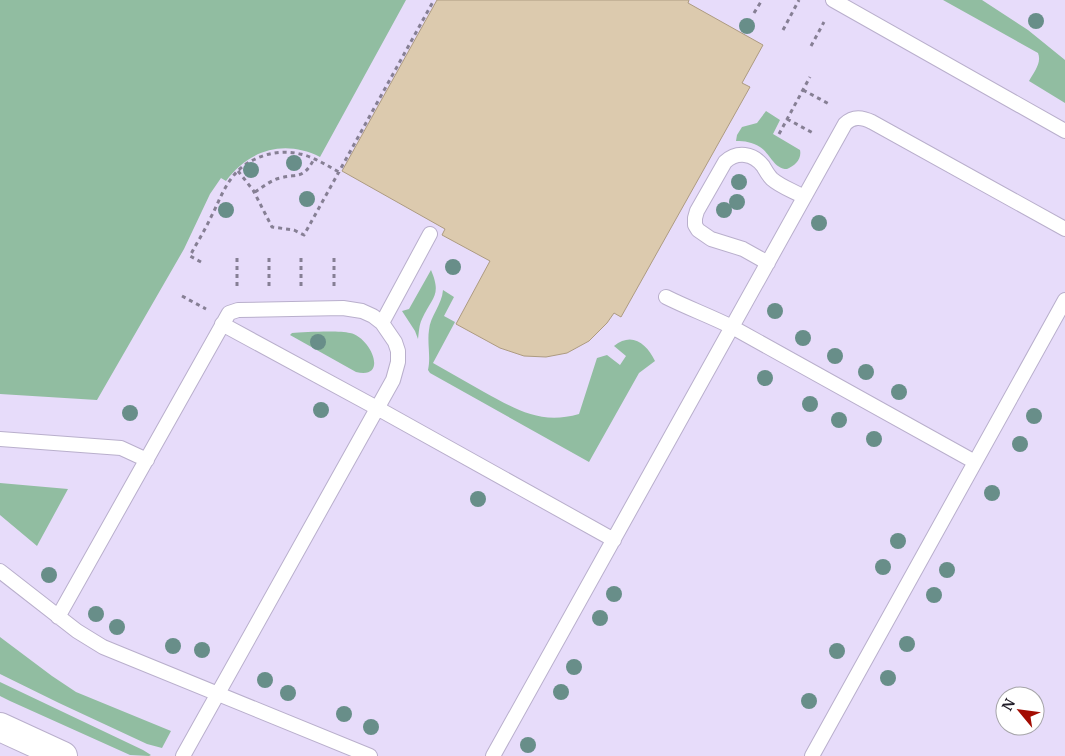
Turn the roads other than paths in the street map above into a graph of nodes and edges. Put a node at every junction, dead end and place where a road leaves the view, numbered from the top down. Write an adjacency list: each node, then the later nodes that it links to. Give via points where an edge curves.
1 (833, 0): 2 (lane)
2 (1065, 131)
3 (804, 197): 4 (lane, via 845,124 860,118); 6 (lane); 6 (lane, via 771,178 753,157 741,154 725,162 700,204 695,218 698,230 719,243 743,249)
4 (1065, 229)
5 (430, 234): 9 (lane)
6 (768, 262): 11 (lane)
7 (666, 297): 11 (lane)
8 (1065, 300): 15 (lane)
9 (382, 323): 10 (lane, via 353,308 334,308 233,311); 12 (lane, via 394,342 398,362 393,380)
10 (222, 324): 12 (lane); 14 (lane)
11 (732, 328): 15 (lane); 16 (lane)
12 (378, 408): 16 (lane); 19 (lane)
13 (0, 439): 14 (lane, via 121,448)
14 (147, 460): 18 (lane)
15 (975, 462): 25 (lane)
16 (614, 540): 24 (lane)
17 (0, 571): 18 (lane)
18 (58, 617): 19 (lane, via 103,647)
19 (218, 694): 22 (lane); 23 (lane)
20 (0, 728): 21 (street)
21 (63, 756)
22 (183, 756)
23 (370, 756)
24 (493, 756)
25 (812, 756)

